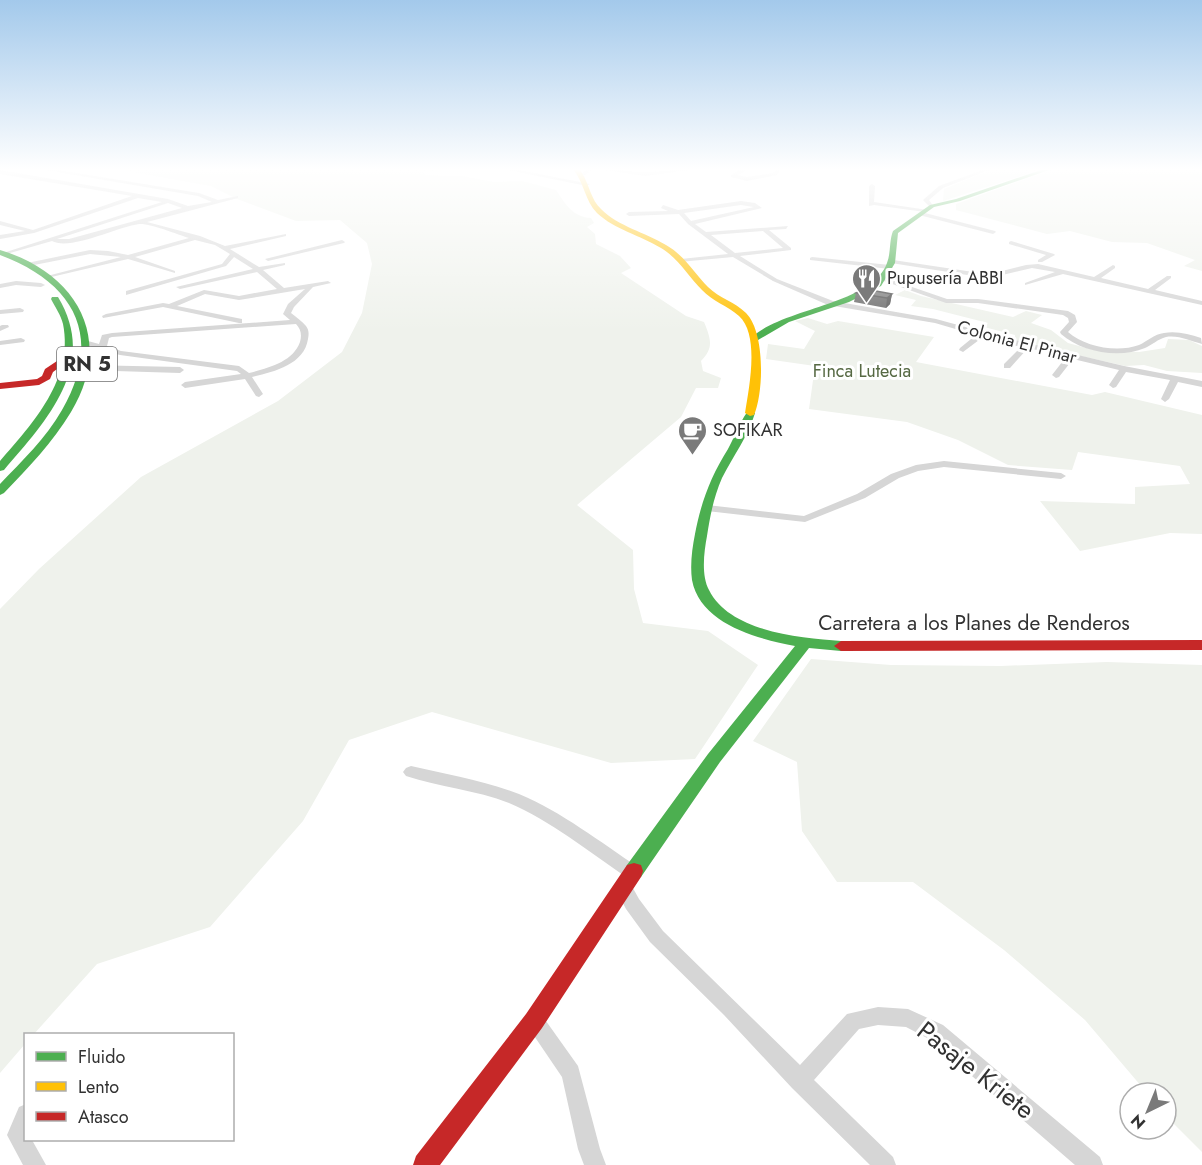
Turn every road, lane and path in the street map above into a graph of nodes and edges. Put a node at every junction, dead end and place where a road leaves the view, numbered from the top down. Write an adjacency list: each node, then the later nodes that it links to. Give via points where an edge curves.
1 (1, 223): 12 (street)
2 (57, 223): 12 (street)
3 (101, 223): 18 (street)
4 (136, 223): 18 (street, via 69,241)
5 (146, 223): 17 (street)
6 (617, 223): 28 (main road, via 663,246)
7 (690, 223): 14 (street, Colonia El Pinar)
8 (908, 223): 37 (main road, via 895,232)
9 (965, 223): 13 (street)
10 (786, 227): 11 (street)
11 (765, 229): 14 (street); 24 (street, via 789,249)
12 (32, 232): 16 (street); 18 (street)
13 (993, 232)
14 (704, 234): 24 (street, Colonia El Pinar)
15 (284, 235): 21 (street)
16 (0, 237)
17 (198, 237): 21 (street); 25 (street)
18 (45, 240): 23 (street)
19 (342, 242): 31 (street)
20 (1011, 243): 30 (street, via 1052,255)
21 (223, 248): 22 (street)
22 (232, 254): 31 (street); 53 (street, via 224,264)
23 (2, 256): 32 (main road, RN 5); 44 (main road, RN 5)
24 (735, 256): 28 (street); 54 (street, Colonia El Pinar, via 775,280)
25 (126, 258): 27 (street, via 99,252); 38 (street); 40 (street)
26 (812, 259): 37 (street)
27 (45, 261): 32 (street); 38 (street)
28 (681, 261): 60 (main road, via 708,292)
29 (1024, 261): 30 (street); 35 (street); 37 (street, via 997,275)
30 (1040, 261): 35 (street)
31 (250, 263): 36 (street)
32 (29, 264): 44 (main road, RN 5)
33 (283, 264): 36 (street)
34 (1113, 267): 43 (street)
35 (1049, 268): 39 (street)
36 (259, 269): 50 (street); 51 (street)
37 (889, 269): 54 (main road, via 859,294); 67 (street, via 946,300 1065,313 1073,322 1064,332 1090,346 1128,349 1165,335)
38 (73, 271): 44 (street)
39 (1063, 271): 43 (street); 47 (street)
40 (173, 273)
41 (0, 276): 45 (street)
42 (1169, 277): 52 (street)
43 (1095, 279): 52 (street)
44 (45, 281): 45 (street); 69 (main road, RN 5, via 63,287 84,322); 74 (main road, RN 5, via 67,318)
45 (16, 283): 48 (street)
46 (328, 284): 49 (street)
47 (1027, 285)
48 (0, 286)
49 (309, 286): 51 (street); 61 (street, via 287,314)
50 (180, 287)
51 (282, 290): 56 (street, via 232,298 204,292)
52 (1150, 291): 55 (street)
53 (129, 293)
54 (831, 303): 62 (main road); 64 (street, Colonia El Pinar, via 936,321)
55 (1202, 303)
56 (170, 306): 59 (street, via 155,305); 63 (street)
57 (20, 310): 58 (street)
58 (0, 312)
59 (105, 316)
60 (748, 319): 62 (main road); 65 (main road)
61 (296, 322): 63 (street); 79 (street, via 305,332 303,347 292,361)
62 (777, 323): 65 (main road)
63 (255, 325): 71 (street, via 112,335 105,337)
64 (982, 334): 70 (street, Colonia El Pinar); 72 (street)
65 (755, 338): 93 (main road, Carretera a los Planes de Renderos, via 747,426 713,482)
66 (21, 340): 68 (street)
67 (1202, 342)
68 (0, 343)
69 (88, 343): 71 (street); 76 (main road, RN 5)
70 (1027, 345): 73 (street, Colonia El Pinar); 75 (street)
71 (102, 348): 79 (street, via 239,369)
72 (963, 350)
73 (1071, 356): 77 (street, Colonia El Pinar); 80 (street)
74 (69, 357): 82 (main road); 89 (main road, RN 5, via 66,375)
75 (1007, 366)
76 (86, 368): 78 (street); 92 (main road, RN 5, via 70,405 52,432)
77 (1124, 369): 81 (street, Colonia El Pinar); 85 (street)
78 (180, 370)
79 (246, 375): 84 (street); 87 (street)
80 (1056, 375)
81 (1175, 379): 83 (street, Colonia El Pinar); 88 (street)
82 (39, 382): 86 (main road); 89 (main road)
83 (1202, 384)
84 (185, 385)
85 (1113, 385)
86 (0, 386)
87 (259, 394)
88 (1165, 399)
89 (52, 401): 90 (main road, RN 5)
90 (0, 468)
91 (1061, 476): 93 (street, via 944,464 895,476 861,496 805,519)
92 (0, 491)
93 (707, 508): 94 (main road, Carretera a los Planes de Renderos, via 698,570 704,594 722,611 749,627)
94 (805, 643): 95 (main road, Carretera a los Planes de Renderos, via 885,647); 97 (main road, via 714,758)
95 (1202, 645)
96 (411, 772): 97 (street, via 516,800 546,816)
97 (628, 879): 98 (main road); 99 (street, via 633,908 647,926)
98 (534, 1021): 102 (main road); 103 (street, via 571,1073)
99 (799, 1081): 104 (street); 105 (street, Pasaje Kriete, via 854,1021 878,1016 908,1018 936,1032)
100 (24, 1119): 101 (street, via 18,1135)
101 (35, 1165)
102 (425, 1165)
103 (595, 1165)
104 (885, 1165)
105 (1092, 1165)

